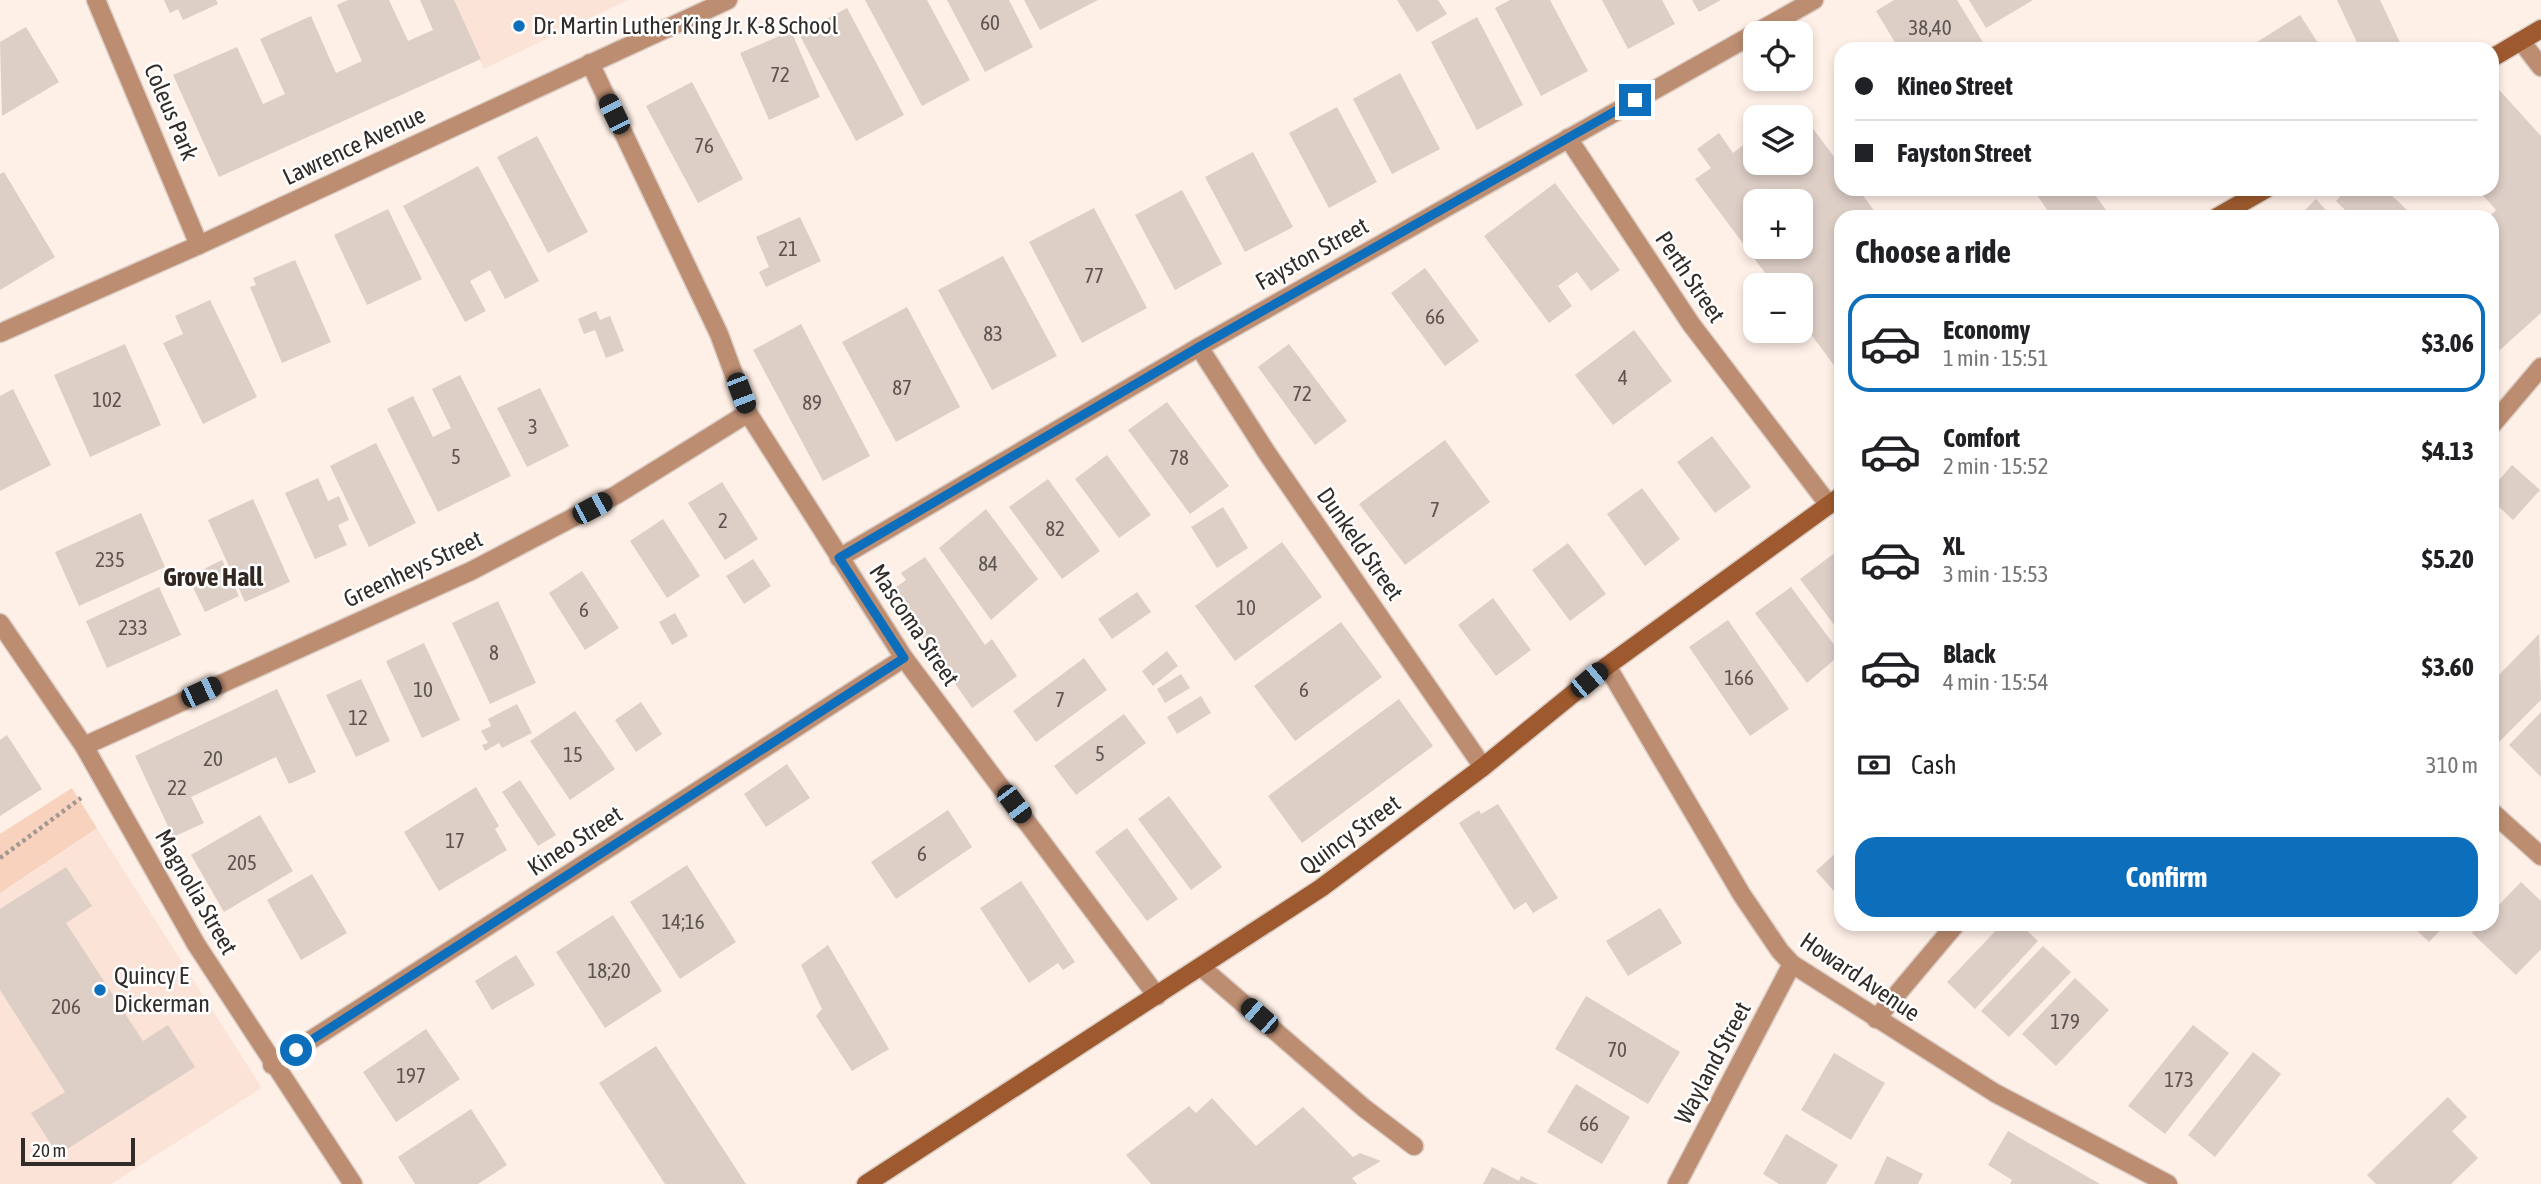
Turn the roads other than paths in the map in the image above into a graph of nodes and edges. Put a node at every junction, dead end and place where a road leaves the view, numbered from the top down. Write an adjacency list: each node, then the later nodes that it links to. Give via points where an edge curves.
1 (96, 0): 12 (street, Coleus Park)
2 (728, 0): 7 (street, Lawrence Avenue)
3 (1814, 0): 9 (street, Fayston Street)
4 (2541, 29): 5 (main road)
5 (2521, 41): 6 (main road); 8 (street)
6 (2499, 54)
7 (590, 64): 12 (street, Lawrence Avenue); 16 (street, Mascoma Street, via 719,334)
8 (2541, 67)
9 (1568, 138): 14 (street, Fayston Street); 18 (street, Perth Street, via 1691,324)
10 (2254, 196): 11 (main road)
11 (2229, 210)
12 (199, 245): 13 (street, Lawrence Avenue)
13 (0, 333)
14 (1199, 347): 20 (street, Fayston Street); 25 (street, Dunkeld Street)
15 (2541, 367): 17 (street)
16 (748, 413): 20 (street, Mascoma Street); 24 (street, Greenheys Street, via 617,495 471,571)
17 (2499, 417)
18 (1834, 500)
19 (1834, 502): 23 (main road, Quincy Street)
20 (839, 558): 22 (street, Mascoma Street)
21 (0, 623): 24 (street, Magnolia Street)
22 (904, 658): 31 (street, Mascoma Street); 33 (street, Kineo Street)
23 (1606, 666): 25 (main road, Quincy Street); 29 (street, Howard Avenue, via 1742,895)
24 (84, 746): 33 (street, Magnolia Street, via 196,944)
25 (1483, 767): 30 (main road, Quincy Street, via 1321,888)
26 (2499, 818): 27 (street)
27 (2541, 856)
28 (1950, 931): 32 (street)
29 (1792, 964): 32 (street, Howard Avenue); 38 (street, Wayland Street)
30 (1201, 967): 31 (main road, Quincy Street); 34 (street)
31 (1157, 996): 37 (main road, Quincy Street)
32 (1876, 1019): 35 (street, Howard Avenue, via 1995,1093)
33 (272, 1065): 36 (street, Magnolia Street)
34 (1414, 1146)
35 (2164, 1183)
36 (353, 1184)
37 (866, 1184)
38 (1676, 1184)

